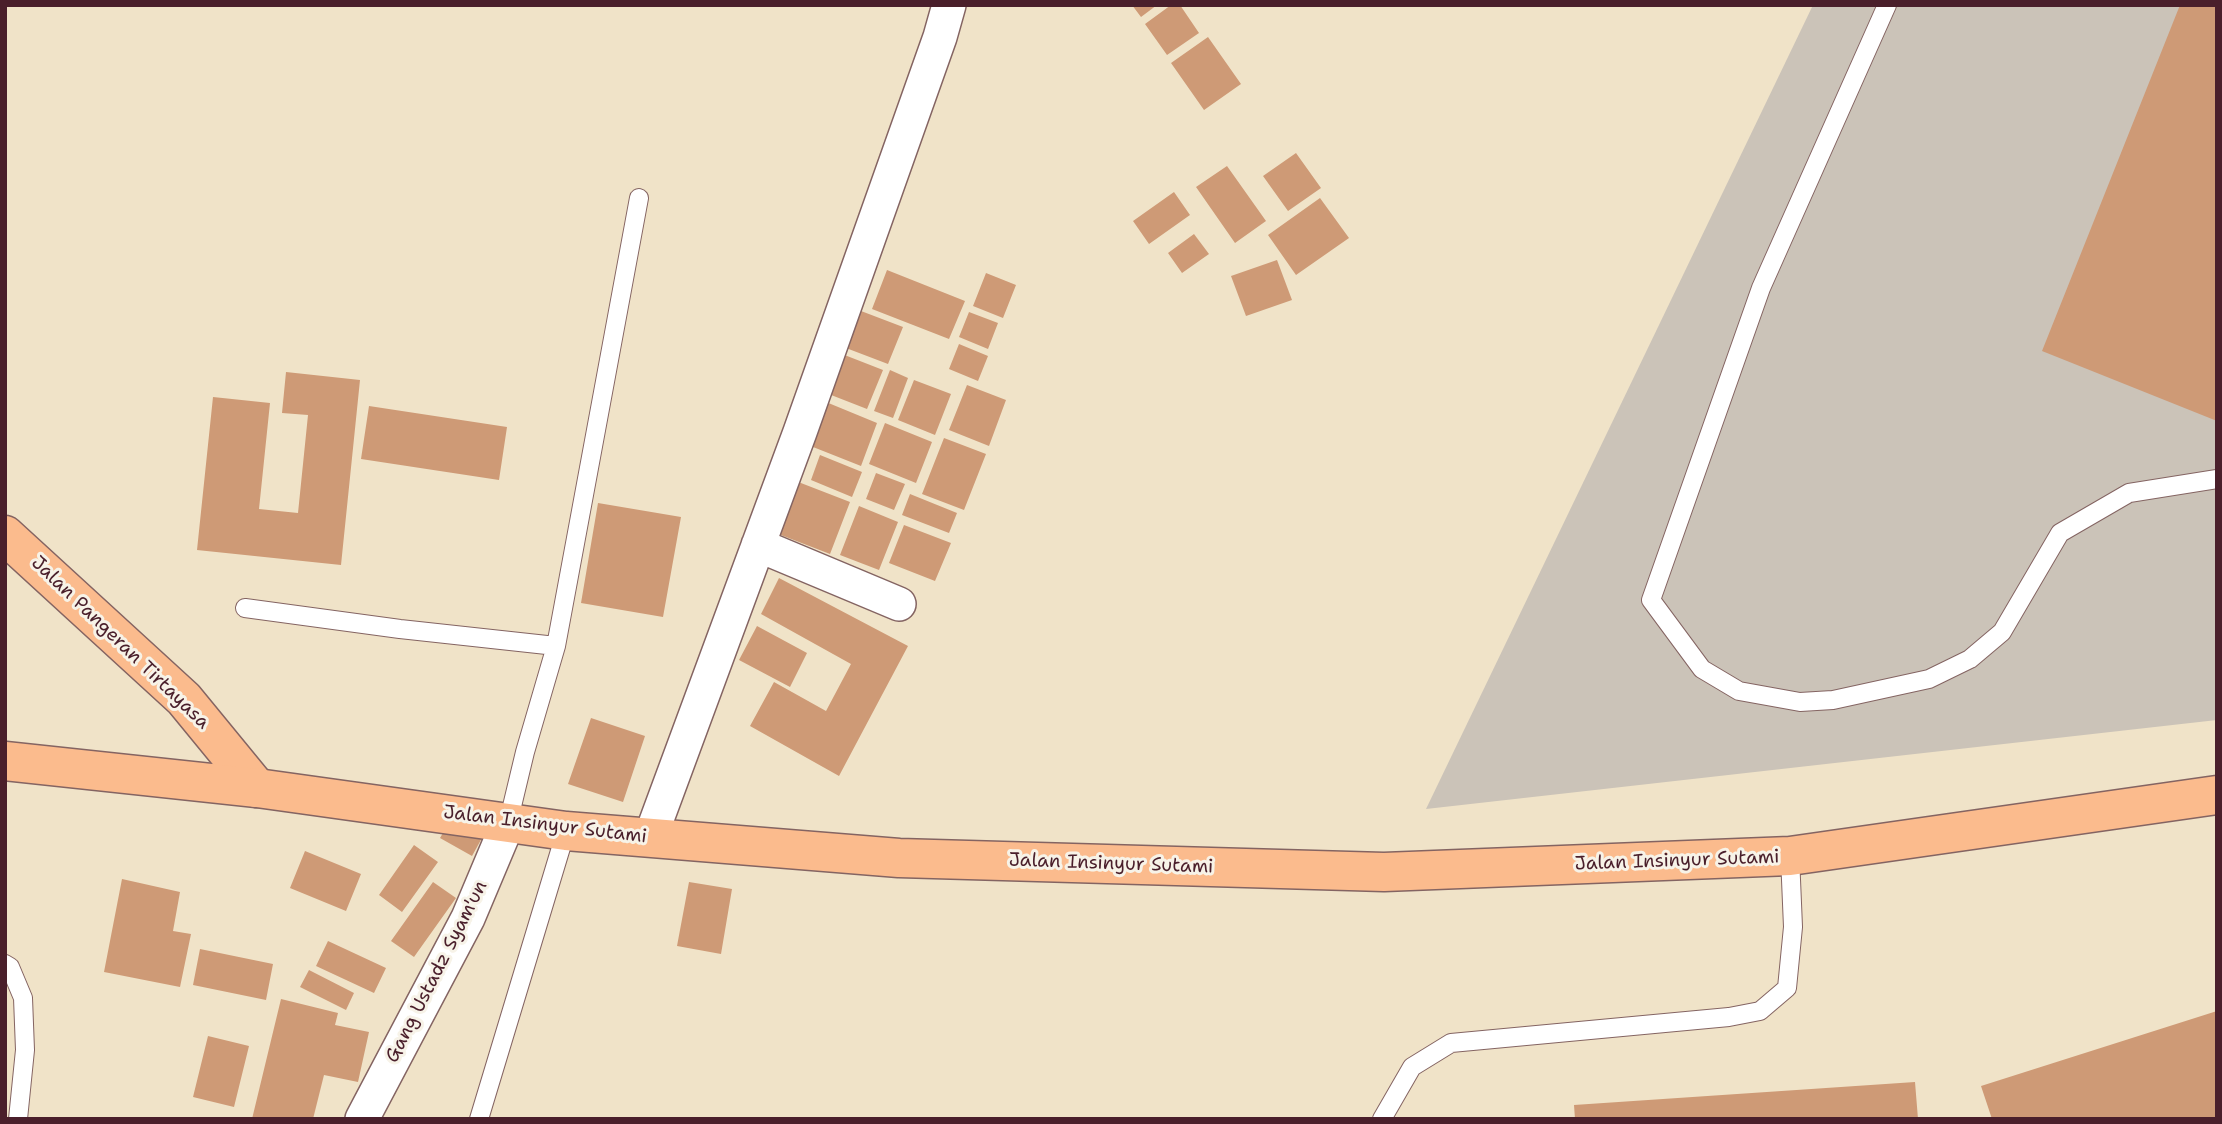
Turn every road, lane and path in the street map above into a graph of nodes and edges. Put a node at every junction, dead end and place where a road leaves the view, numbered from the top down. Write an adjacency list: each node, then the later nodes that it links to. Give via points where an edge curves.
1 (948, 5): 6 (street)
2 (1887, 5): 4 (lane, via 1761,288 1651,600 1702,669 1740,691 1800,702 1833,700 1929,679 1970,659 2002,632 2060,533 2129,493)
3 (639, 198): 9 (lane)
4 (2217, 479)
5 (5, 535): 11 (main road, Jalan Pangeran Tirtayasa, via 184,699)
6 (758, 545): 7 (street); 15 (street)
7 (899, 604)
8 (245, 608): 9 (lane)
9 (556, 646): 13 (lane)
10 (5, 761): 11 (main road, Jalan Insinyur Sutami)
11 (257, 788): 13 (main road, Jalan Insinyur Sutami)
12 (2217, 795): 16 (main road, Jalan Insinyur Sutami)
13 (508, 823): 14 (main road, Jalan Insinyur Sutami); 19 (street, Gang Ustadz Syam'un, via 468,918)
14 (566, 831): 15 (main road, Jalan Insinyur Sutami); 20 (lane)
15 (650, 838): 16 (main road, Jalan Insinyur Sutami, via 898,858 1384,872)
16 (1790, 856): 21 (lane, via 1793,927 1787,988 1760,1011 1451,1043 1412,1068)
17 (5, 964): 18 (lane, via 23,998)
18 (18, 1119)
19 (362, 1119)
20 (480, 1119)
21 (1382, 1119)

